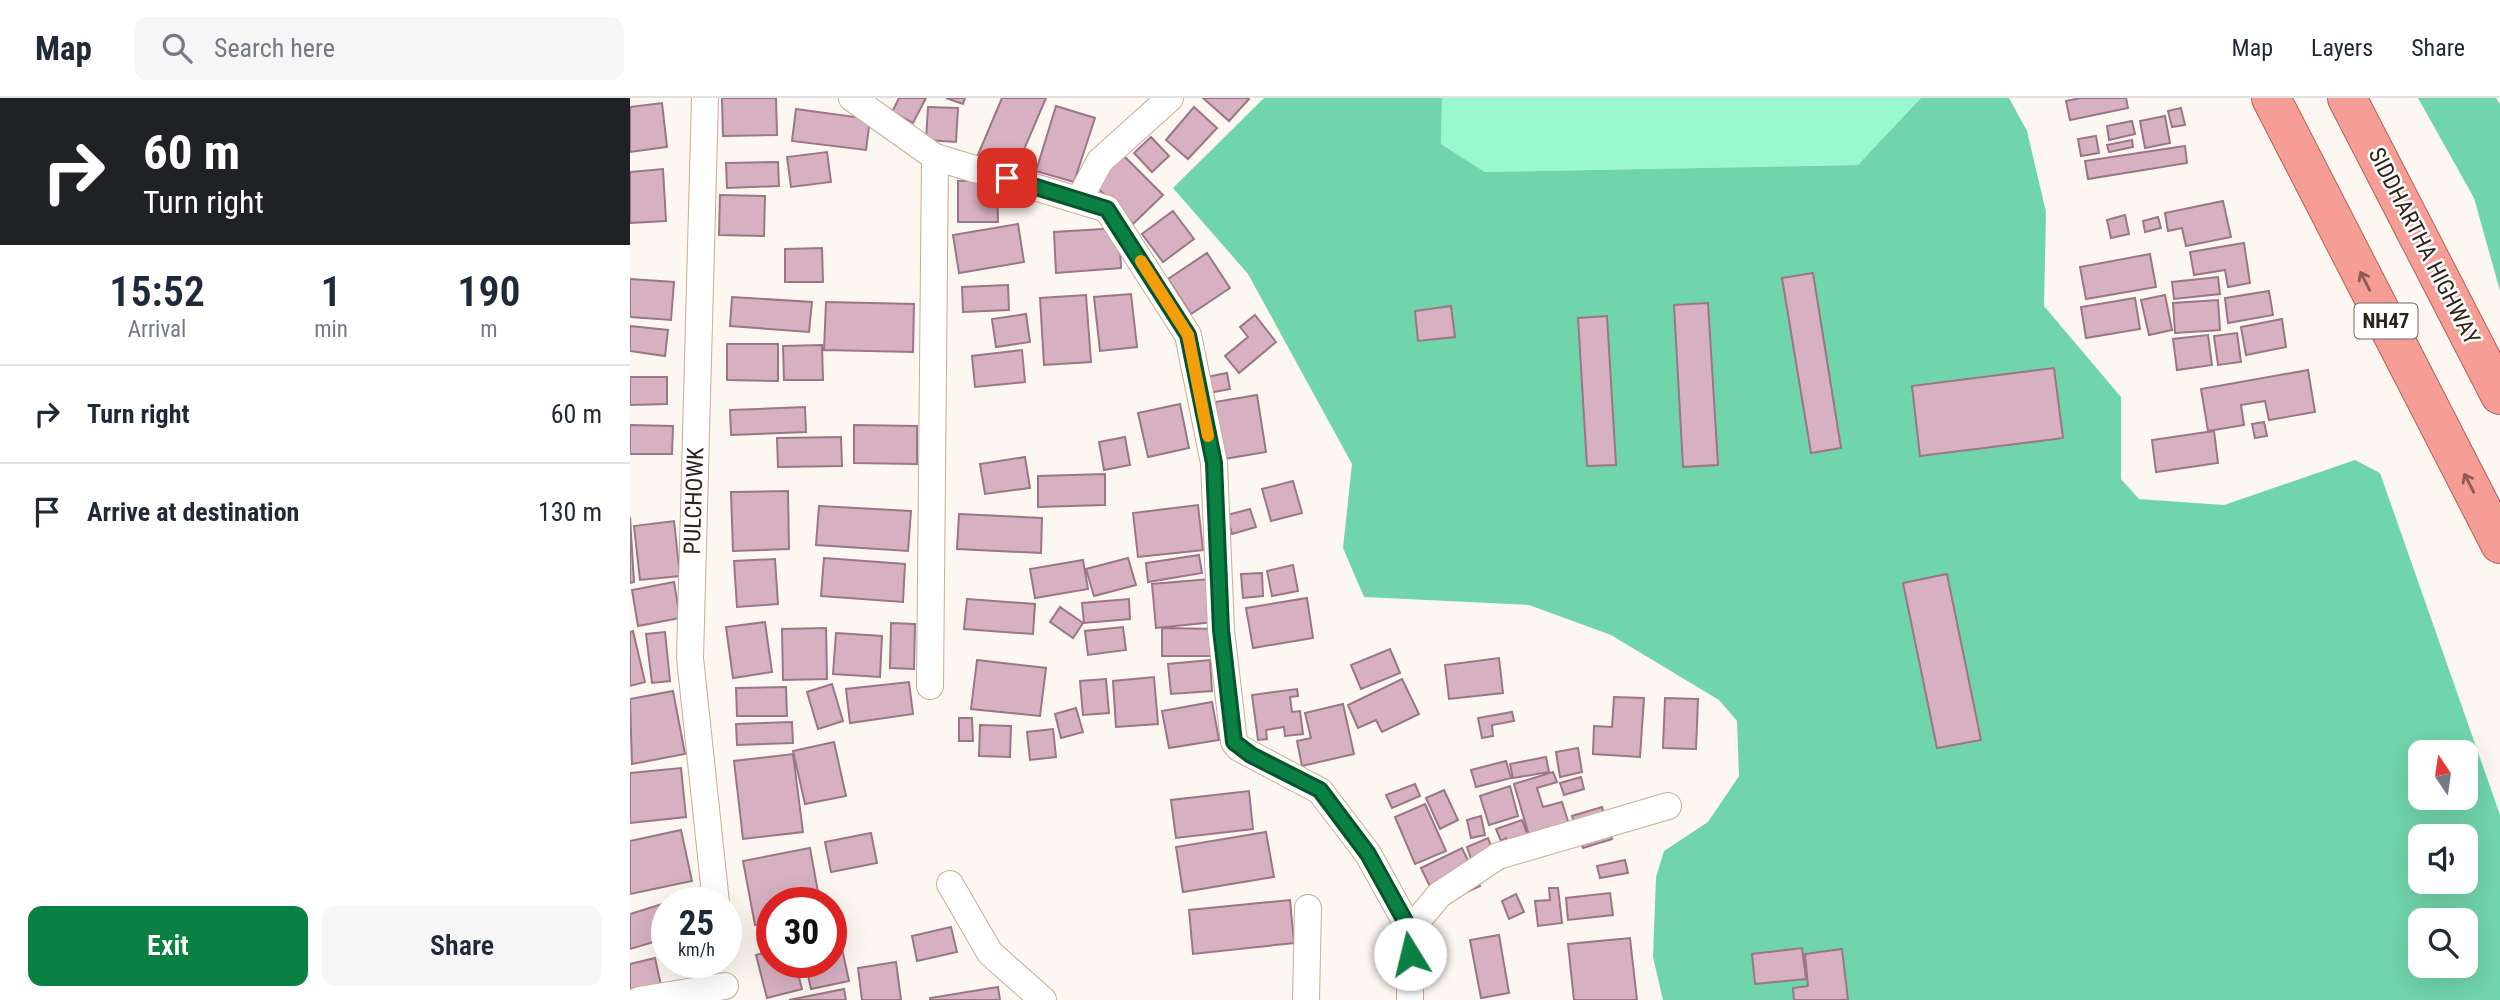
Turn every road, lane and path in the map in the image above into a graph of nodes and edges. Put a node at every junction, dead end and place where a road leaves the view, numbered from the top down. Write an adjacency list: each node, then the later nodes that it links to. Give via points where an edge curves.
1 (705, 98): 13 (street, PULCHOWK, via 690,658)
2 (852, 98): 6 (street)
3 (1170, 98): 7 (street, via 1100,162)
4 (2271, 98): 9 (highway, NH47, one-way to 4)
5 (2347, 98): 8 (highway, SIDDHARTHA HIGHWAY / NH47)
6 (935, 156): 7 (street); 10 (street)
7 (1079, 200): 15 (street, via 1107,209 1188,335 1214,463 1221,630 1234,742 1320,790 1368,854)
8 (2500, 395)
9 (2500, 544)
10 (930, 687)
11 (1668, 806): 15 (street, via 1498,856 1439,895)
12 (950, 884): 18 (street, via 990,953)
13 (714, 887)
14 (1308, 908): 19 (street)
15 (1410, 930): 20 (street)
16 (724, 983): 17 (street)
17 (639, 1000)
18 (1043, 1000)
19 (1306, 1000)
20 (1410, 1000)

